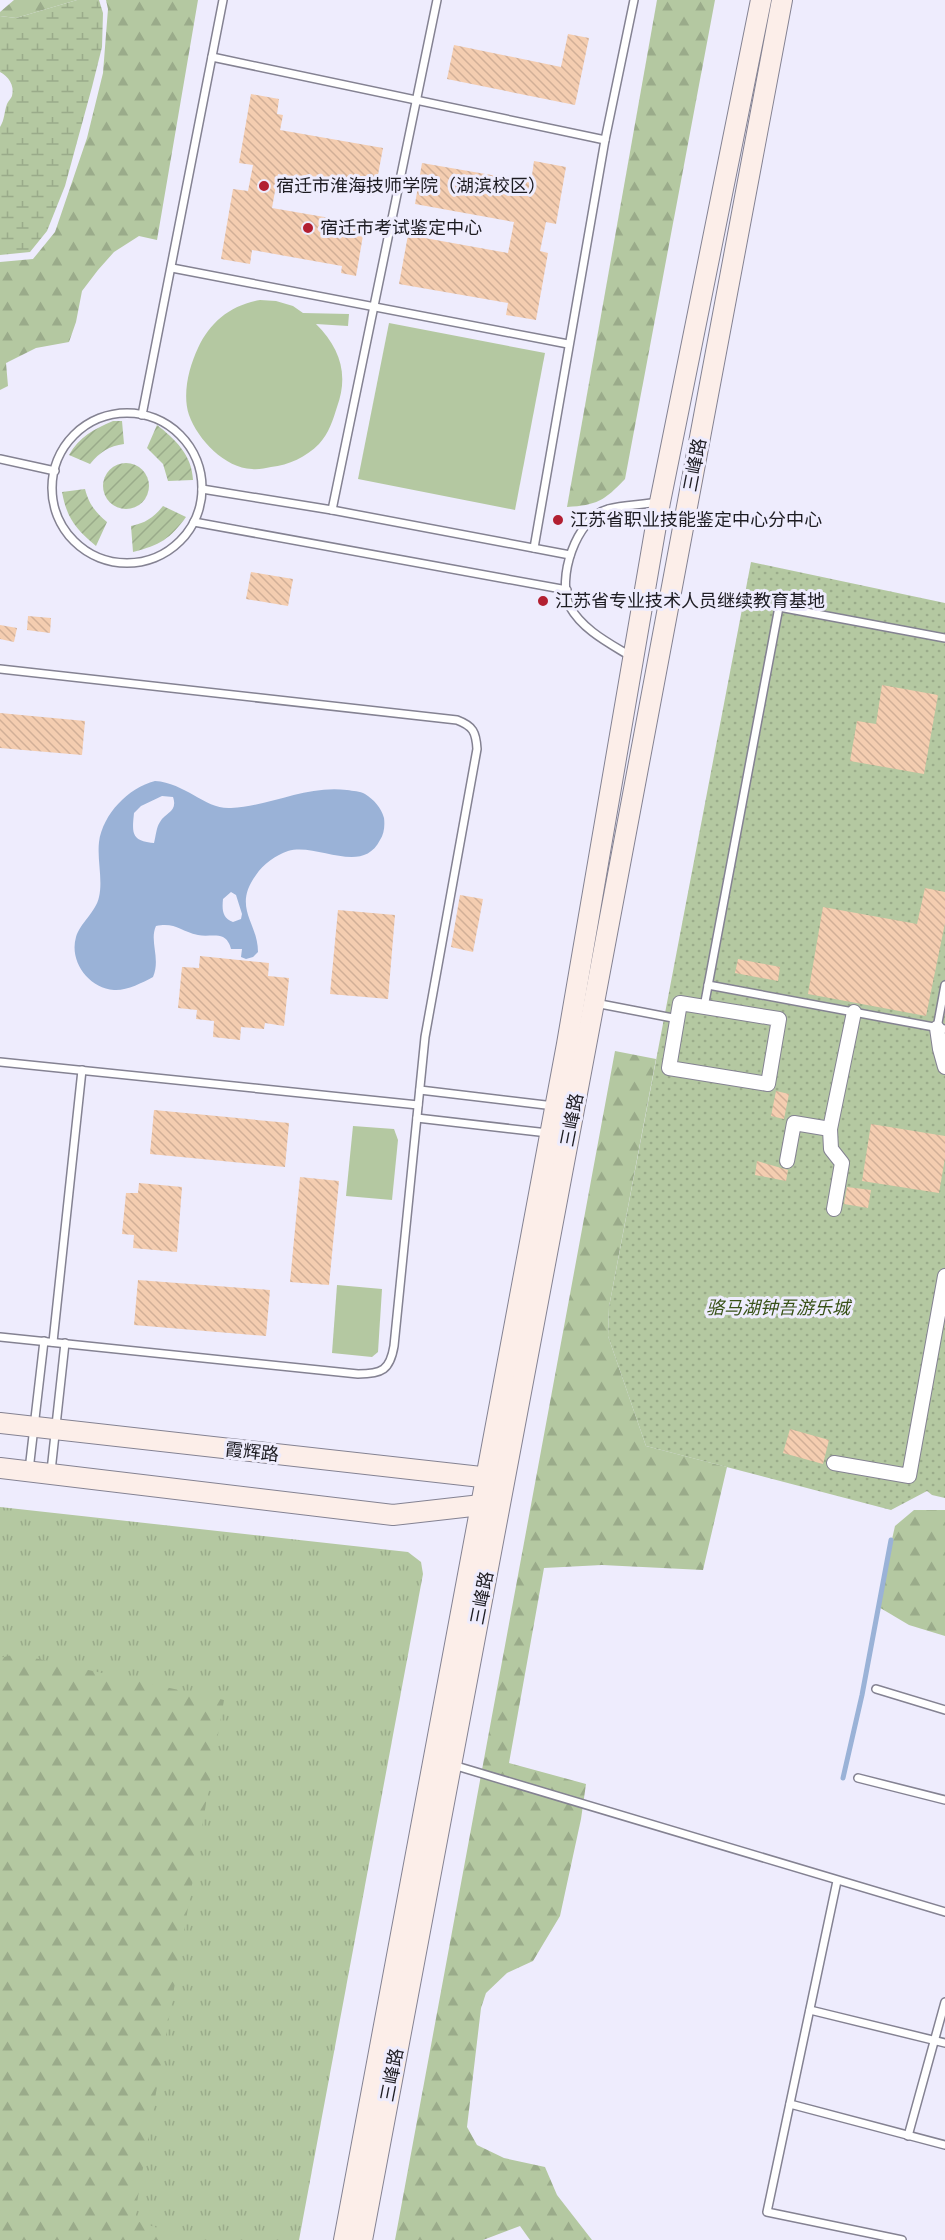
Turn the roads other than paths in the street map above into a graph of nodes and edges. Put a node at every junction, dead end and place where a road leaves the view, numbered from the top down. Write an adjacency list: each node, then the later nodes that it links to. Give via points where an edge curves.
1 (223, 0): 6 (lane)
2 (437, 0): 7 (lane)
3 (634, 0): 8 (lane)
4 (761, 0): 16 (main road, 三峰路)
5 (782, 0): 27 (main road, 三峰路)
6 (212, 57): 7 (lane); 9 (lane)
7 (417, 99): 8 (lane); 10 (lane)
8 (605, 140): 11 (lane)
9 (172, 268): 10 (lane); 12 (lane)
10 (374, 307): 11 (lane); 17 (lane)
11 (568, 344): 19 (lane)
12 (142, 415): 14 (lane, via 117,414 93,421 73,436 58,456); 15 (lane, via 165,423 184,439 197,460)
13 (0, 459): 14 (lane)
14 (55, 471): 18 (lane, via 53,505 63,528 80,547 102,559 126,563 150,560 172,549)
15 (202, 489): 17 (lane); 18 (lane)
16 (660, 502): 20 (lane, via 606,510 585,526); 23 (main road, 三峰路)
17 (333, 510): 19 (lane)
18 (194, 522): 21 (lane)
19 (534, 548): 20 (lane)
20 (570, 555): 21 (lane)
21 (567, 590): 23 (lane, via 570,607 590,631)
22 (945, 638): 25 (lane, via 779,607)
23 (634, 658): 27 (main road, 三峰路)
24 (0, 669): 35 (lane, via 457,720 471,726 477,749 434,980)
25 (708, 985): 28 (lane); 29 (lane)
26 (945, 986): 31 (lane)
27 (584, 1002): 30 (lane); 37 (main road, 三峰路)
28 (704, 1007): 30 (street, via 680,1003); 30 (street, via 779,1019 768,1084 669,1068)
29 (854, 1012): 31 (lane); 39 (street)
30 (678, 1019)
31 (941, 1028): 33 (street, via 940,1049)
32 (0, 1062): 34 (lane)
33 (945, 1067)
34 (81, 1070): 36 (lane); 46 (lane)
35 (420, 1090): 36 (lane); 37 (lane)
36 (418, 1105): 38 (lane)
37 (565, 1107): 40 (main road, 三峰路)
38 (417, 1118): 40 (lane); 47 (lane, via 394,1346 384,1369 375,1374 358,1374)
39 (830, 1129): 41 (street, via 794,1123); 42 (street, via 831,1149 842,1163)
40 (560, 1134): 55 (main road, 三峰路)
41 (788, 1161)
42 (834, 1209)
43 (945, 1275): 51 (street, via 909,1476)
44 (0, 1337): 45 (lane)
45 (44, 1341): 46 (lane); 49 (lane)
46 (52, 1342): 47 (lane)
47 (65, 1343): 50 (lane)
48 (0, 1423): 49 (main road, 霞辉路)
49 (34, 1427): 50 (main road, 霞辉路); 53 (lane)
50 (56, 1430): 54 (lane); 55 (main road, 霞辉路)
51 (834, 1463)
52 (0, 1468): 53 (main road)
53 (29, 1471): 54 (main road)
54 (51, 1474): 56 (main road, via 393,1515)
55 (495, 1479): 56 (main road, 三峰路)
56 (490, 1506): 59 (main road, 三峰路); 71 (main road, 三峰路)
57 (876, 1689): 58 (lane)
58 (945, 1710)
59 (450, 1764): 62 (lane); 72 (main road, 三峰路)
60 (858, 1778): 61 (lane)
61 (945, 1800)
62 (837, 1881): 63 (lane); 65 (lane)
63 (945, 1912)
64 (945, 2002): 66 (lane)
65 (810, 2010): 66 (lane); 68 (lane)
66 (935, 2040): 67 (lane); 69 (lane)
67 (945, 2043)
68 (790, 2104): 69 (lane); 73 (lane, via 767,2212)
69 (908, 2136): 70 (lane)
70 (945, 2145)
71 (344, 2240)
72 (362, 2240)
73 (902, 2240)

